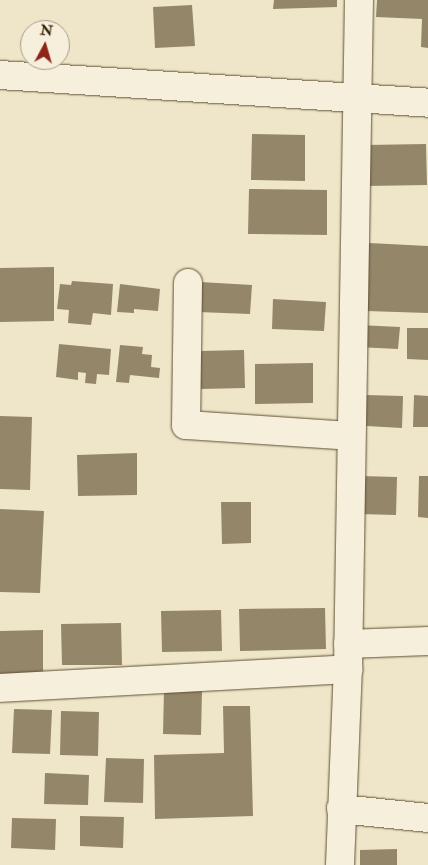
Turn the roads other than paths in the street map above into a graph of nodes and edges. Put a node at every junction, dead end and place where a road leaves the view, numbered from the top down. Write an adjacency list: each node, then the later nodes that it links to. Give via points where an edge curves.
1 (359, 0): 3 (street)
2 (0, 76): 3 (street)
3 (355, 100): 4 (street); 6 (street)
4 (428, 103)
5 (188, 283): 6 (street, via 186,425)
6 (351, 436): 8 (street)
7 (428, 641): 8 (street)
8 (348, 656): 9 (street); 10 (street)
9 (0, 688)
10 (341, 809): 11 (street); 12 (street)
11 (428, 818)
12 (340, 865)

